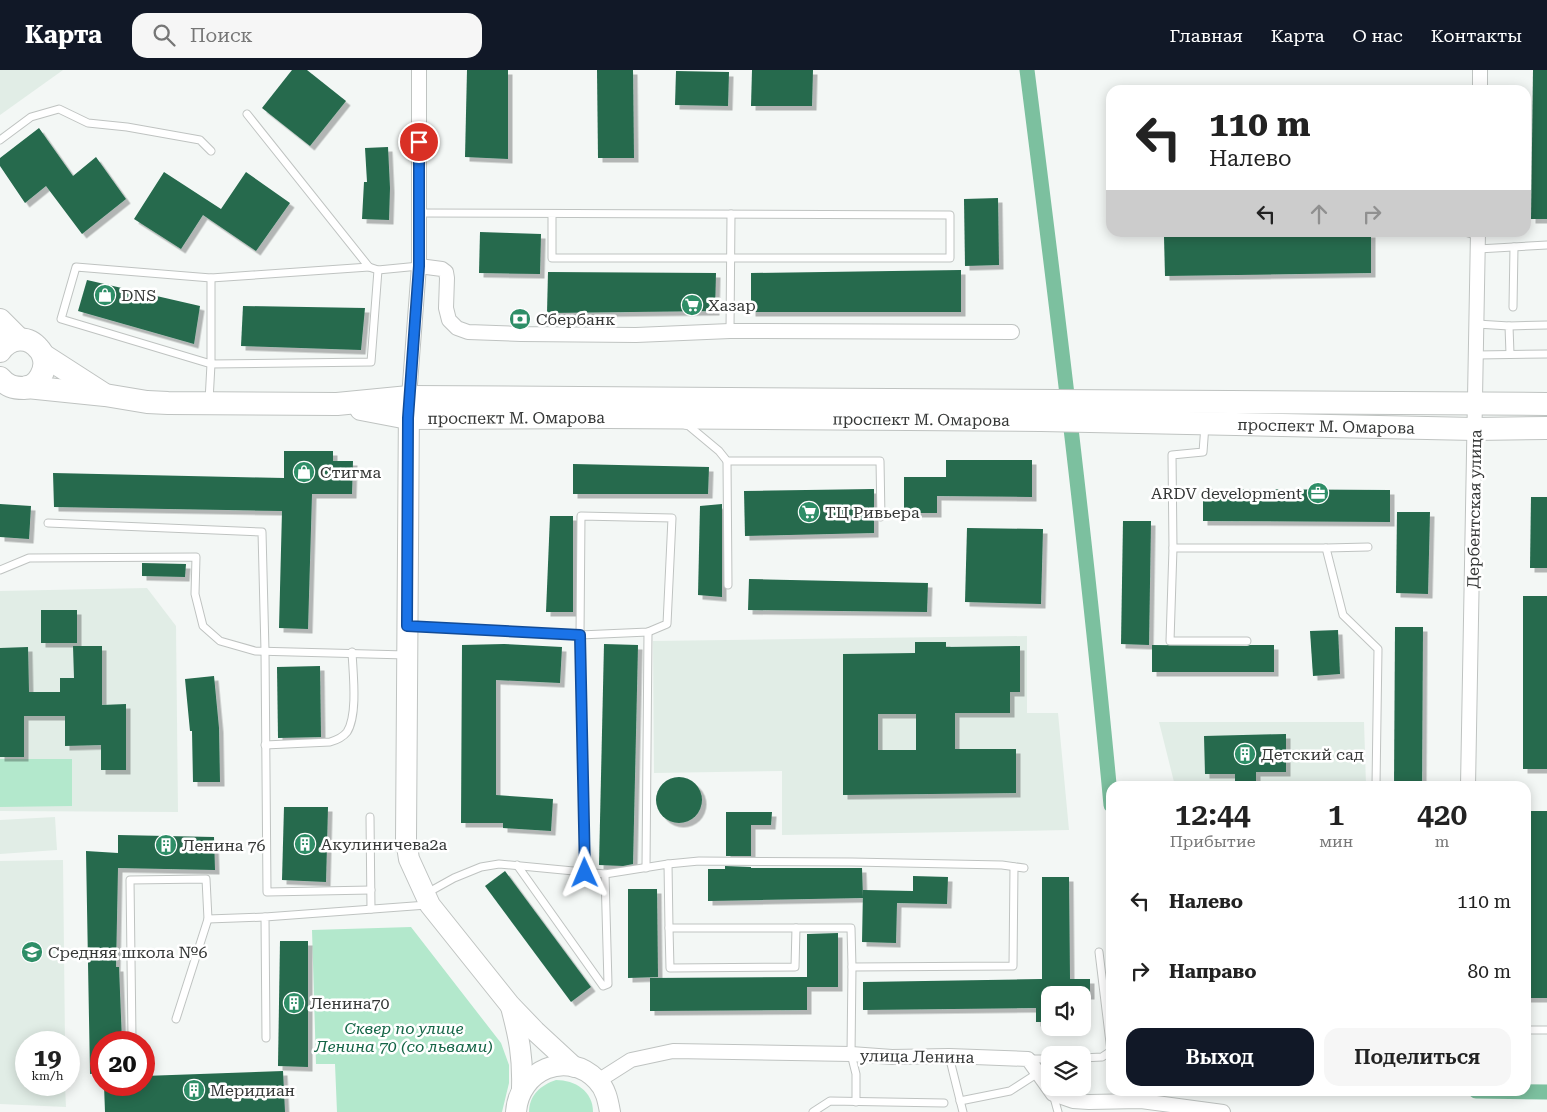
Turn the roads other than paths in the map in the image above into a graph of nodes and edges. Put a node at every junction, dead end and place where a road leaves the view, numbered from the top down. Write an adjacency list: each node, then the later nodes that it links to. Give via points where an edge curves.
1 (419, 70): 7 (street)
2 (1480, 70): 3 (street)
3 (1480, 85)
4 (247, 114): 15 (lane)
5 (0, 140): 6 (lane, via 30,117 59,109 88,123 200,140)
6 (212, 151)
7 (420, 213): 8 (lane); 14 (street)
8 (552, 214): 9 (lane); 13 (lane, via 552,258)
9 (731, 214): 13 (lane); 13 (lane, via 950,215 950,258)
10 (1475, 238): 12 (lane); 20 (street, Дербентская улица)
11 (1547, 244): 12 (lane)
12 (1514, 247): 18 (lane)
13 (730, 258): 23 (lane)
14 (419, 266): 16 (lane); 23 (street, via 446,272 449,320 468,332 636,335); 37 (street)
15 (369, 267): 16 (lane); 17 (lane)
16 (378, 270): 31 (lane, via 371,362)
17 (211, 278): 31 (lane); 31 (lane, via 76,267 60,319)
18 (1513, 307)
19 (0, 320): 25 (main road)
20 (1477, 324): 22 (lane); 27 (street, Дербентская улица)
21 (1547, 325): 22 (lane)
22 (1509, 326): 28 (lane)
23 (730, 331): 24 (street)
24 (1012, 332)
25 (20, 339): 26 (main road, via 6,344); 30 (main road, via 34,343)
26 (0, 351)
27 (1476, 354): 28 (lane); 35 (street, Дербентская улица)
28 (1510, 354): 29 (lane)
29 (1547, 354)
30 (43, 355): 32 (main road, via 44,368 38,380); 33 (main road)
31 (211, 364): 34 (lane)
32 (10, 387): 33 (main road, проспект М. Омарова)
33 (104, 395): 34 (main road, проспект М. Омарова, via 147,402)
34 (209, 404): 37 (main road, проспект М. Омарова, via 337,404)
35 (1476, 404): 36 (main road, проспект М. Омарова); 39 (main road, проспект М. Омарова); 43 (street, Дербентская улица)
36 (1547, 404)
37 (409, 408): 38 (main road, проспект М. Омарова); 40 (main road, проспект М. Омарова); 52 (main road)
38 (1041, 410): 39 (main road, проспект М. Омарова); 40 (main road, проспект М. Омарова)
39 (1081, 411): 41 (main road, проспект М. Омарова)
40 (608, 417): 44 (lane, via 689,426)
41 (1205, 422): 43 (main road, проспект М. Омарова); 48 (lane, via 1203,452 1172,455)
42 (1547, 428): 43 (main road, проспект М. Омарова)
43 (1475, 429): 61 (street, Дербентская улица)
44 (727, 461): 45 (lane, via 880,461); 51 (lane)
45 (881, 518)
46 (48, 523): 56 (lane, via 262,532)
47 (1368, 547): 49 (lane)
48 (1173, 548): 49 (lane); 55 (lane, via 1170,641)
49 (1326, 548): 60 (lane, via 1343,615 1378,649)
50 (0, 570): 56 (lane, via 29,558 196,556 196,594 203,626 220,641)
51 (728, 585)
52 (407, 626): 54 (lane); 58 (main road)
53 (648, 632): 54 (lane); 54 (lane, via 667,624 672,518 581,516); 66 (lane)
54 (580, 635): 68 (lane)
55 (1247, 642)
56 (265, 651): 57 (lane); 59 (lane)
57 (352, 652): 58 (lane); 59 (lane, via 354,714 347,733 330,742)
58 (406, 655): 71 (main road, via 406,840 409,859)
59 (265, 745): 70 (lane, via 267,892)
60 (1376, 781)
61 (1468, 781)
62 (370, 817): 70 (lane)
63 (517, 864): 68 (lane); 69 (lane, via 603,986 608,984); 71 (lane, via 481,867 454,878)
64 (668, 864): 65 (lane, via 700,861 825,862); 66 (lane); 75 (lane)
65 (1014, 867): 67 (lane); 78 (lane, via 1013,966)
66 (646, 868): 69 (lane)
67 (1024, 868)
68 (585, 873): 69 (lane)
69 (605, 874)
70 (371, 890): 72 (lane)
71 (427, 900): 72 (lane); 79 (main road)
72 (371, 909): 73 (lane)
73 (265, 916): 74 (lane); 85 (lane)
74 (208, 919): 81 (lane); 84 (lane, via 206,879 130,880)
75 (670, 928): 76 (lane); 76 (lane, via 670,968 680,968 795,967)
76 (796, 928): 78 (lane, via 851,928)
77 (1099, 952): 80 (lane)
78 (852, 967): 86 (lane)
79 (510, 1005): 92 (main road); 96 (main road, via 520,1041)
80 (1106, 1010)
81 (176, 1019)
82 (1531, 1030): 83 (lane)
83 (1547, 1030)
84 (132, 1031)
85 (266, 1038)
86 (851, 1054): 88 (street, улица Ленина); 95 (street, улица Ленина, via 673,1051 631,1060); 100 (lane, via 856,1074)
87 (1106, 1054): 89 (lane)
88 (949, 1056): 90 (street, улица Ленина); 99 (lane)
89 (1091, 1058)
90 (1028, 1059): 91 (lane); 93 (street)
91 (1041, 1059)
92 (574, 1067): 95 (main road); 96 (main road, via 544,1069)
93 (1038, 1073): 94 (street); 99 (lane, via 1010,1091)
94 (1041, 1077)
95 (598, 1081): 103 (main road, via 607,1096)
96 (522, 1088): 102 (main road)
97 (1054, 1096): 106 (lane)
98 (1059, 1096): 107 (street, via 1073,1101 1141,1101)
99 (960, 1101): 105 (lane)
100 (856, 1102): 101 (lane); 104 (lane, via 830,1101)
101 (944, 1103)
102 (516, 1112)
103 (610, 1112)
104 (813, 1112)
105 (963, 1112)
106 (1058, 1112)
107 (1223, 1112)

